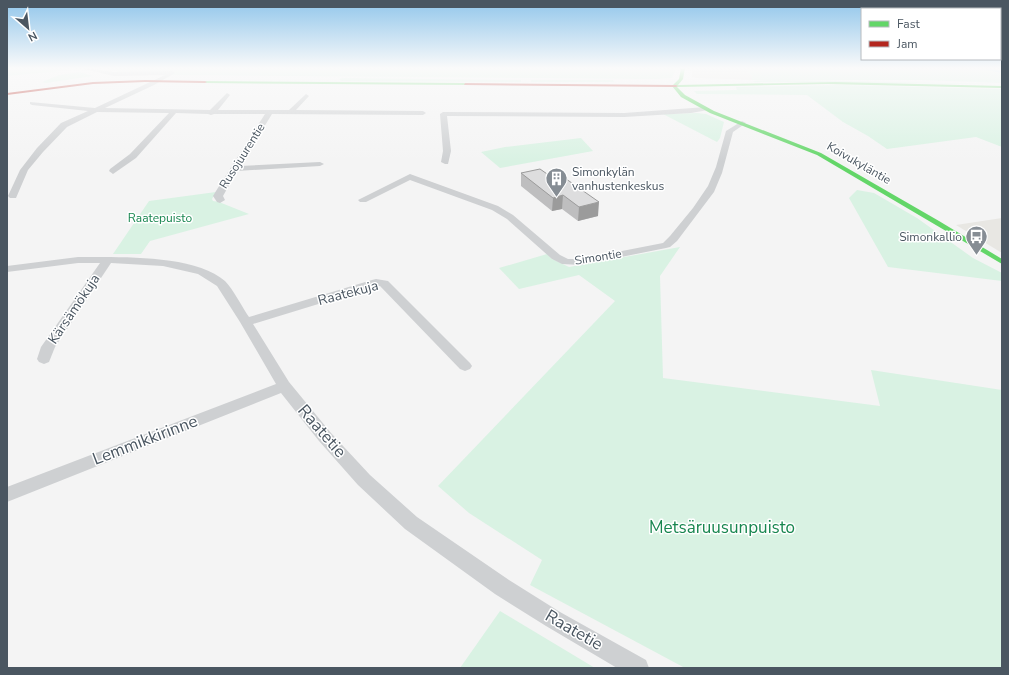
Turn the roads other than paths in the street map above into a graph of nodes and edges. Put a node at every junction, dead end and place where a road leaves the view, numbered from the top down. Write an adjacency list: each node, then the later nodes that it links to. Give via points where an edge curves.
1 (118, 100): 7 (street)
2 (223, 100): 11 (street)
3 (303, 100): 10 (street)
4 (689, 100): 6 (main road, Koivukyläntie)
5 (32, 103): 7 (street)
6 (706, 109): 13 (main road, Koivukyläntie); 14 (street, via 624,116 443,114)
7 (96, 110): 8 (street); 18 (street, via 64,125 24,170)
8 (174, 112): 11 (street); 17 (street, via 133,156)
9 (270, 112): 10 (street); 11 (street); 16 (street, Rusojuurentie)
10 (292, 112): 12 (street)
11 (211, 113)
12 (424, 114)
13 (742, 123): 20 (street, Simontie, via 730,131 713,184 674,241 666,245 581,262 566,262 556,257 510,217 495,208 410,176); 22 (main road, Koivukyläntie, via 819,154)
14 (445, 162)
15 (320, 164): 16 (street)
16 (235, 169): 19 (street, Rusojuurentie, via 220,190)
17 (113, 171)
18 (13, 196)
19 (220, 200)
20 (363, 200)
21 (108, 260): 23 (street, Raatetie, via 70,261); 24 (street, Raatetie, via 163,263 202,271 221,284); 25 (street, Kärsämökuja, via 48,347)
22 (1002, 262)
23 (7, 269)
24 (246, 322): 26 (street, Raatekuja, via 376,282 384,283); 27 (street, Raatetie)
25 (44, 360)
26 (466, 366)
27 (284, 386): 28 (street, Lemmikkirinne); 29 (street, Raatetie, via 364,480 412,522 502,587)
28 (7, 495)
29 (638, 668)

